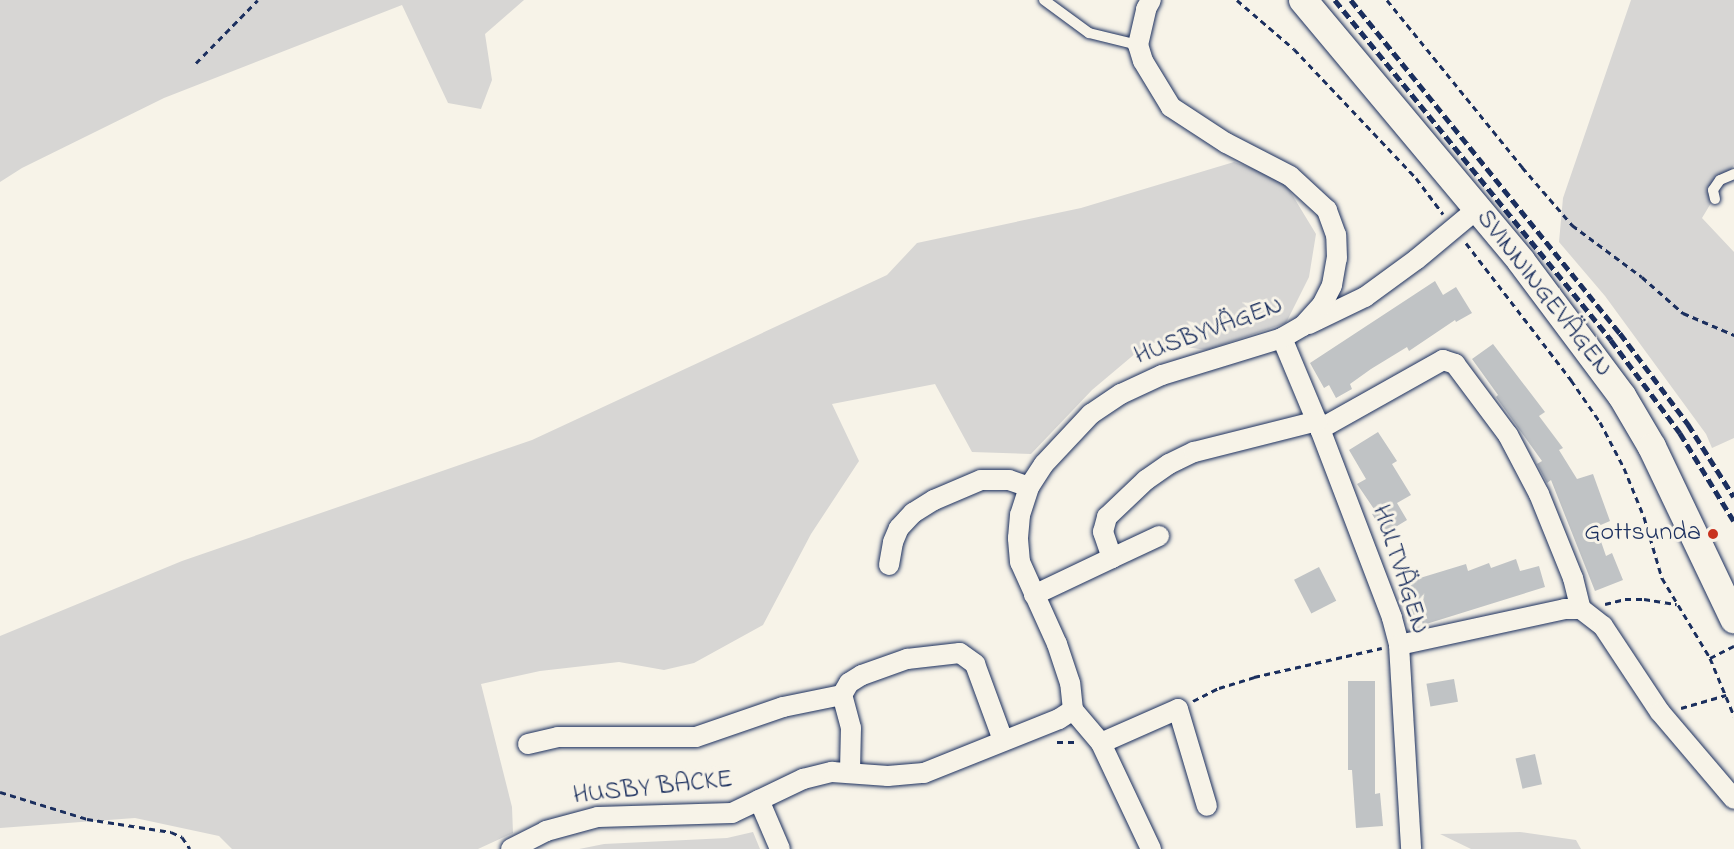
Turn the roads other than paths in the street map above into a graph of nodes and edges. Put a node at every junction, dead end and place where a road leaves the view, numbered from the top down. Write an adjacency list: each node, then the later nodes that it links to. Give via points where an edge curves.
1 (1044, 0): 4 (lane, via 1089,33)
2 (1151, 0): 4 (street)
3 (1303, 0): 7 (main road, SVINNINGEVÄGEN)
4 (1138, 45): 8 (street, HUSBYVÄGEN, via 1143,61 1172,107 1290,176 1327,210 1336,235 1332,285 1322,305)
5 (1734, 174): 6 (lane, via 1720,180 1713,190)
6 (1715, 199)
7 (1477, 209): 8 (street, via 1365,297); 17 (main road, SVINNINGEVÄGEN, via 1622,396 1652,447)
8 (1304, 326): 9 (street, HUSBYVÄGEN)
9 (1282, 338): 10 (street, HULTVÄGEN); 11 (street, HUSBYVÄGEN, via 1162,375 1121,394 1091,414 1061,443)
10 (1319, 425): 13 (street, via 1194,452 1161,469 1107,518 1103,532); 16 (street, via 1443,360 1455,364 1508,435 1539,494 1573,578); 18 (street, HULTVÄGEN)
11 (1029, 487): 14 (street, via 1009,480 981,480 934,500 912,513 899,528); 15 (street, HUSBYVÄGEN, via 1020,514 1018,538 1020,562)
12 (1159, 536): 13 (street)
13 (1112, 558): 15 (street)
14 (889, 565)
15 (1034, 595): 20 (street, HUSBYVÄGEN, via 1057,644 1070,683)
16 (1581, 609): 18 (street, via 1564,609); 25 (street, via 1603,626 1660,712)
17 (1734, 619)
18 (1399, 645): 31 (street, HULTVÄGEN)
19 (842, 694): 21 (street, via 849,683 862,675 907,658 960,653 975,664); 22 (street, via 783,707 696,737 558,737); 24 (street, via 851,728)
20 (1073, 710): 21 (street, HUSBY BACKE); 23 (street)
21 (1003, 740): 24 (street, HUSBY BACKE, via 924,773 888,776)
22 (528, 744)
23 (1092, 744): 27 (street, via 1178,709); 30 (street)
24 (849, 771): 26 (street, HUSBY BACKE, via 803,779)
25 (1734, 799)
26 (759, 800): 28 (street, HUSBY BACKE, via 732,813 598,817 546,831); 29 (street)
27 (1207, 806)
28 (511, 849)
29 (780, 849)
30 (1151, 849)
31 (1411, 849)

